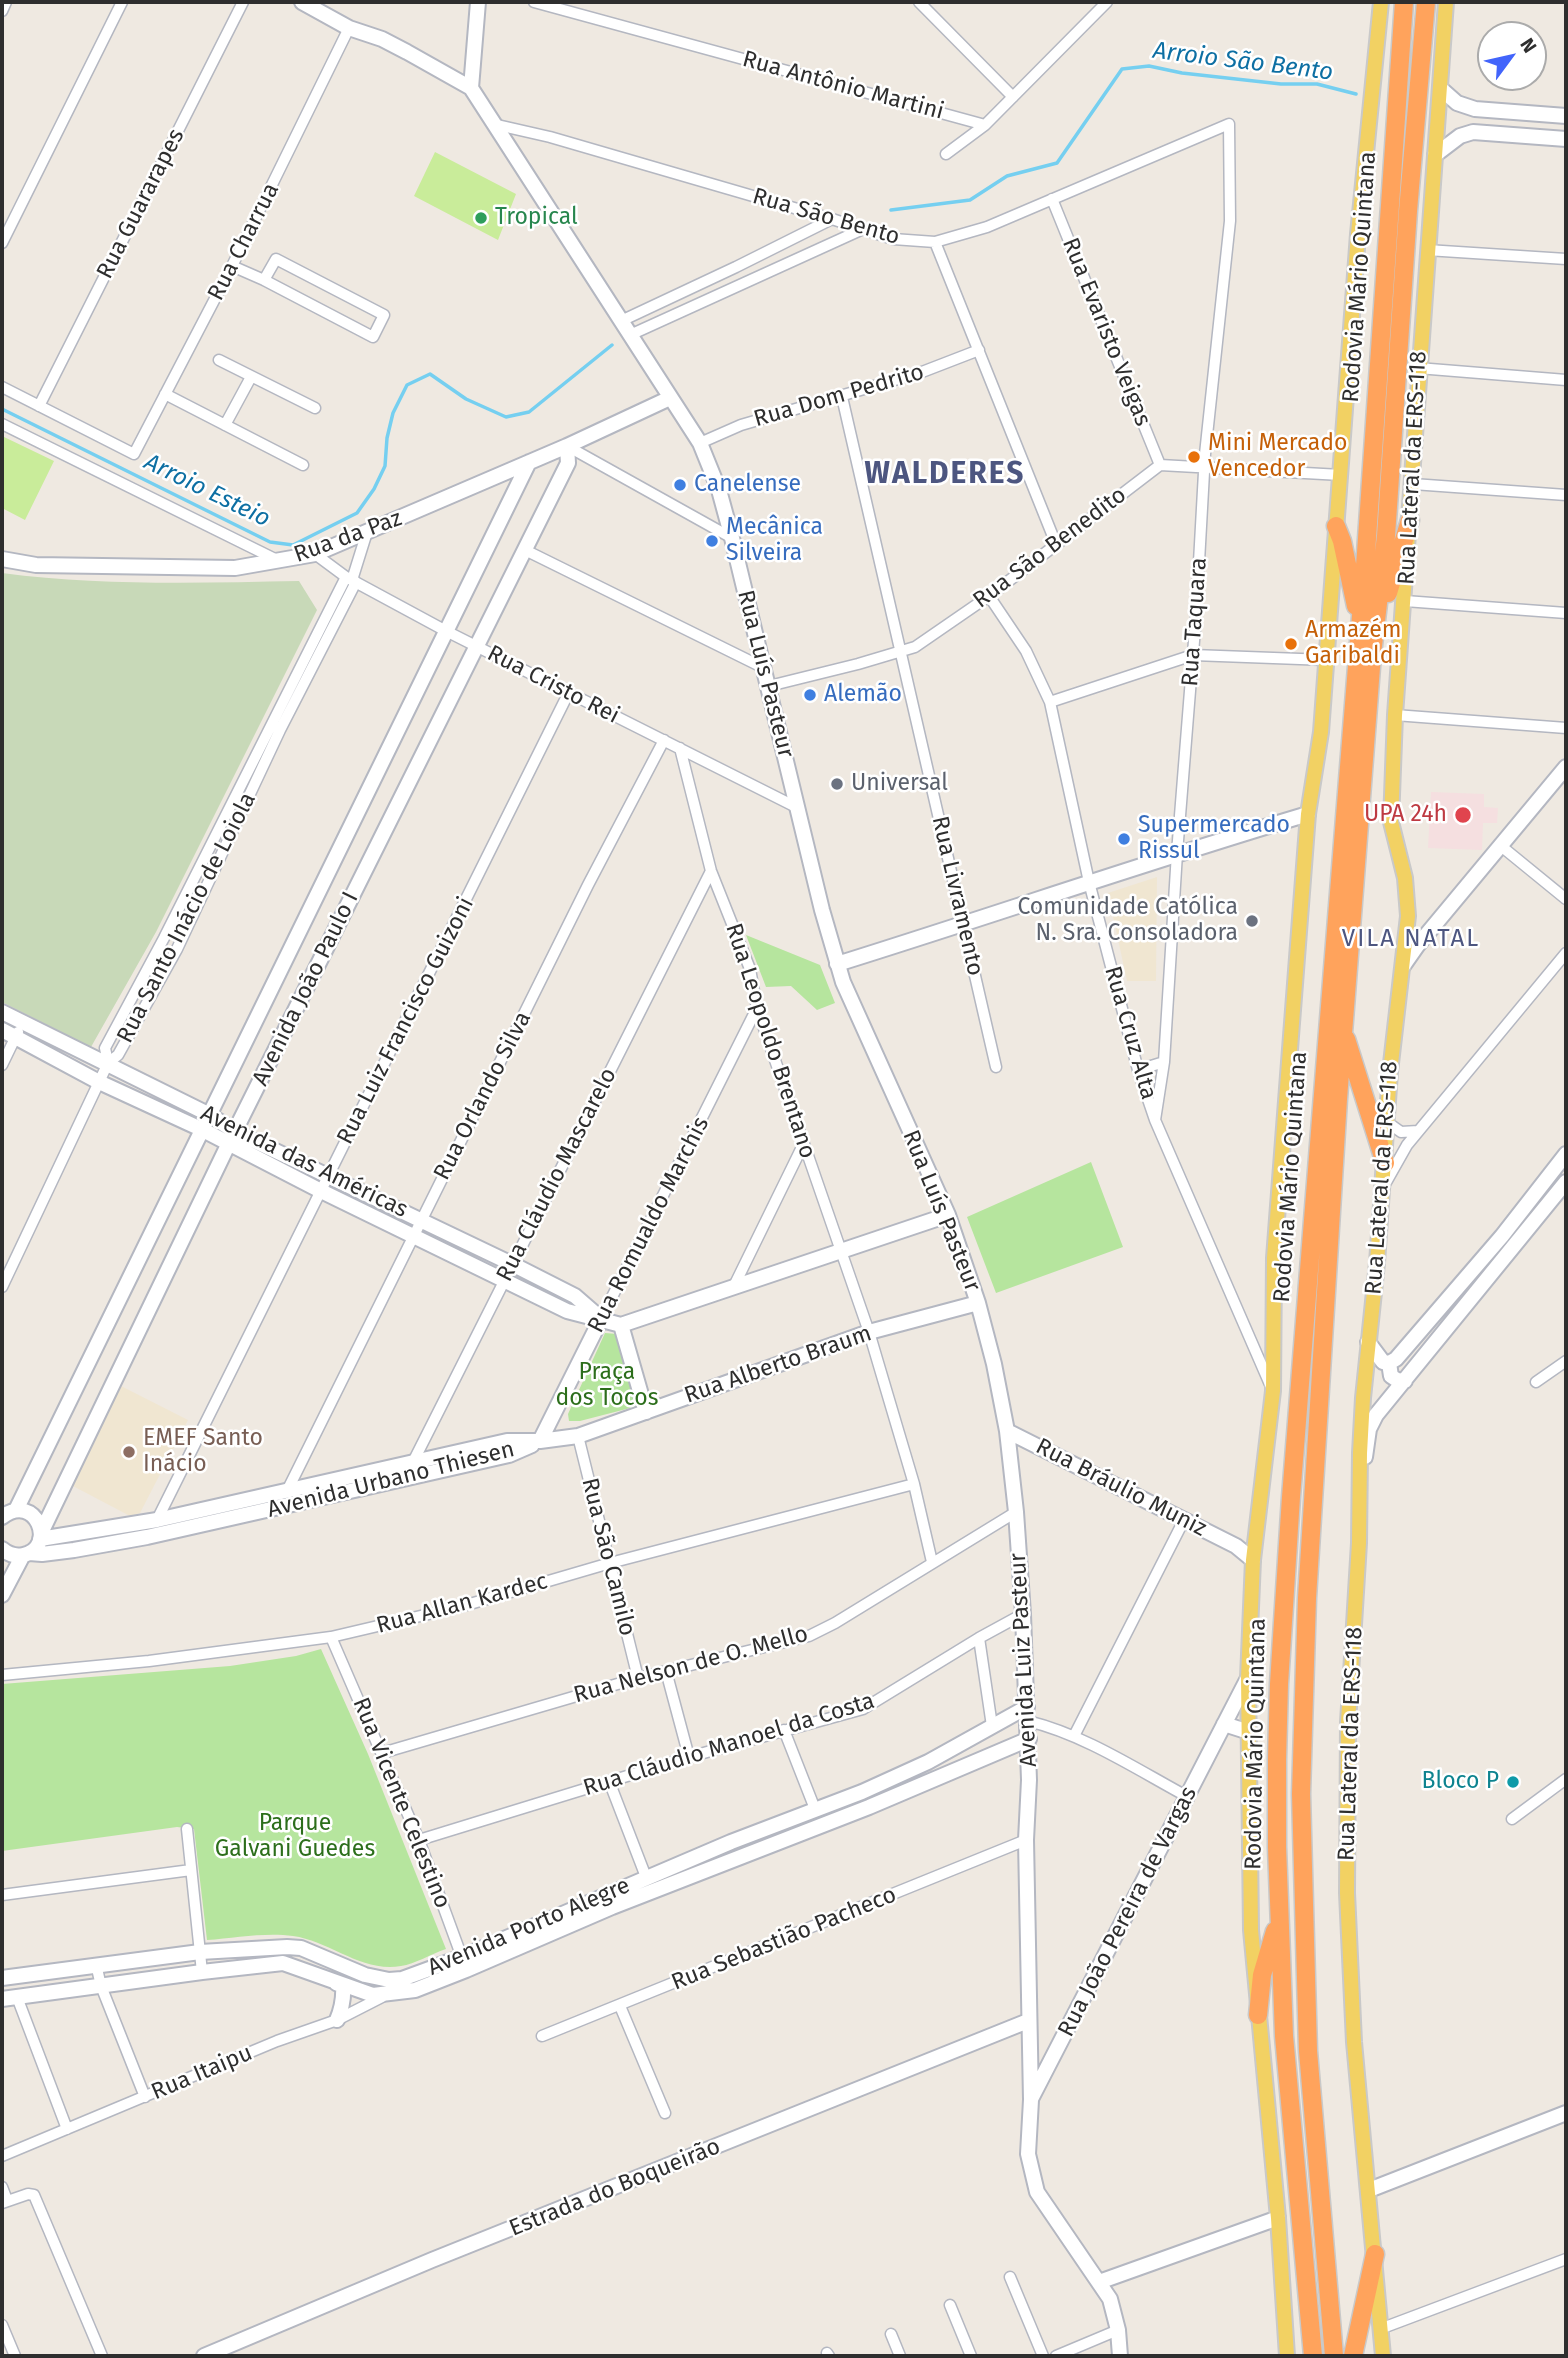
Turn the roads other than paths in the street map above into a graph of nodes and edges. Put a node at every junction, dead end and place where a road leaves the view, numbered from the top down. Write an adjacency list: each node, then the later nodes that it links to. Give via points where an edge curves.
1 (6, 2): 14 (street)
2 (122, 2): 33 (street)
3 (243, 2): 51 (street, Rua Guararapes)
4 (302, 2): 16 (street)
5 (478, 2): 17 (street)
6 (534, 2): 24 (street, Rua Antônio Martini)
7 (919, 2): 19 (street)
8 (1089, 2): 15 (street)
9 (1107, 2): 15 (street)
10 (1381, 2): 61 (main road)
11 (1404, 2): 77 (highway, Rodovia Mário Quintana)
12 (1426, 2): 81 (highway, Rodovia Mário Quintana, via 1386,536)
13 (1446, 2): 18 (main road, Rua Lateral da ERS-118)
14 (2, 11)
15 (1098, 11): 19 (street)
16 (349, 28): 17 (street, via 382,39); 36 (street, Rua Charrua)
17 (471, 88): 22 (street, Rua Luís Pasteur)
18 (1440, 88): 20 (street, via 1463,106); 28 (main road, Rua Lateral da ERS-118)
19 (1013, 97): 24 (street)
20 (1526, 113): 21 (street); 25 (street)
21 (1566, 116)
22 (493, 124): 30 (street, Rua São Bento); 40 (street, Rua Luís Pasteur)
23 (1229, 124): 29 (street, Rua São Bento); 60 (street, Rua Taquara, via 1230,221)
24 (985, 125): 27 (street)
25 (1527, 136): 26 (street); 28 (street, via 1473,132 1460,135)
26 (1566, 139)
27 (946, 154)
28 (1435, 155): 34 (main road, Rua Lateral da ERS-118)
29 (1052, 199): 32 (street, Rua São Bento, via 987,227); 59 (street, Rua Evaristo Veigas)
30 (832, 219): 31 (street, Rua São Bento); 37 (street)
31 (863, 229): 32 (street, Rua São Bento, via 893,239); 39 (street)
32 (935, 242): 42 (street)
33 (2, 243)
34 (1427, 250): 35 (street); 44 (main road, Rua Lateral da ERS-118)
35 (1566, 259)
36 (232, 266): 38 (street); 48 (street, Rua Charrua)
37 (736, 267): 39 (street); 40 (street)
38 (264, 280): 38 (street, via 276,259 384,315 373,337)
39 (744, 283): 41 (street)
40 (621, 321): 41 (street, Rua Luís Pasteur)
41 (630, 335): 50 (street, Rua Luís Pasteur)
42 (979, 350): 49 (street, Rua Dom Pedrito); 68 (street)
43 (219, 360): 45 (street)
44 (1418, 368): 46 (street); 62 (main road, Rua Lateral da ERS-118)
45 (251, 377): 52 (street); 54 (street)
46 (1566, 380)
47 (2, 387): 51 (street)
48 (166, 394): 51 (street, Rua Charrua, via 134,454); 54 (street)
49 (842, 397): 55 (street, Rua Dom Pedrito, via 741,425); 80 (street, Rua Livramento)
50 (670, 398): 55 (street, Rua Luís Pasteur); 56 (street, Rua da Paz)
51 (39, 406)
52 (315, 408)
53 (2, 424): 72 (street)
54 (225, 425): 58 (street)
55 (699, 443): 67 (street, Rua Luís Pasteur)
56 (567, 446): 57 (street, Rua da Paz); 67 (street); 69 (street, Avenida João Paulo I, via 568,463)
57 (529, 462): 66 (street, Rua da Paz); 78 (street, Avenida João Paulo I)
58 (303, 465)
59 (1160, 465): 60 (street); 68 (street, Rua São Benedito)
60 (1204, 469): 61 (street); 82 (street, Rua Taquara)
61 (1341, 475): 65 (main road)
62 (1413, 485): 63 (street); 64 (main road, Rua Lateral da ERS-118)
63 (1566, 495)
64 (1410, 520): 75 (main road, Rua Lateral da ERS-118); 81 (highway)
65 (1336, 526): 77 (highway); 83 (main road)
66 (367, 532): 70 (street, Rua da Paz); 73 (street)
67 (732, 538): 84 (street, Rua Luís Pasteur)
68 (1056, 544): 74 (street, Rua São Benedito)
69 (525, 550): 79 (street, Avenida João Paulo I); 84 (street)
70 (315, 554): 72 (street, Rua da Paz); 73 (street, Rua Cristo Rei)
71 (2, 559): 72 (street, Rua da Paz, via 36,565 235,568)
72 (279, 561)
73 (352, 580): 78 (street, Rua Cristo Rei); 113 (street, Rua Santo Inácio de Loiola, via 177,949 118,1055); 113 (street, Rua Santo Inácio de Loiola, via 105,1048)
74 (989, 596): 80 (street, Rua São Benedito); 87 (street, Rua Cruz Alta, via 1026,651)
75 (1405, 601): 76 (street); 88 (main road, Rua Lateral da ERS-118)
76 (1566, 613)
77 (1361, 623): 208 (highway, Rodovia Mário Quintana, via 1282,1618 1277,1759)
78 (446, 631): 79 (street, Rua Cristo Rei); 118 (street, Avenida João Paulo I)
79 (477, 646): 86 (street, Rua Cristo Rei); 123 (street, Avenida João Paulo I)
80 (901, 652): 85 (street, Rua São Benedito); 101 (street, Rua Livramento)
81 (1372, 654): 110 (highway, Rodovia Mário Quintana)
82 (1193, 655): 83 (street); 87 (street); 96 (street, Rua Taquara)
83 (1327, 660): 94 (main road)
84 (764, 668): 85 (street, Rua Luís Pasteur)
85 (769, 686): 93 (street, Rua Luís Pasteur)
86 (569, 692): 90 (street, Rua Cristo Rei); 127 (street, Rua Luiz Francisco Guizoni)
87 (1050, 702): 98 (street, Rua Cruz Alta)
88 (1395, 715): 89 (street); 100 (main road, Rua Lateral da ERS-118, via 1391,822 1405,878)
89 (1566, 728)
90 (664, 740): 91 (street, Rua Cristo Rei); 132 (street, Rua Orlando Silva)
91 (680, 748): 93 (street, Rua Cristo Rei); 97 (street, Rua Leopoldo Brentano)
92 (1566, 767): 95 (street)
93 (796, 807): 104 (street, Rua Luís Pasteur)
94 (1308, 814): 96 (street); 147 (main road, via 1274,1258)
95 (1501, 846): 99 (street); 102 (street)
96 (1177, 853): 98 (street); 112 (street, Rua Taquara)
97 (711, 871): 106 (street, Rua Leopoldo Brentano, via 750,969); 137 (street, Rua Cláudio Mascarelo)
98 (1089, 882): 101 (street); 116 (street, Rua Cruz Alta)
99 (1566, 899)
100 (1408, 916): 102 (street); 105 (main road, Rua Lateral da ERS-118)
101 (964, 925): 104 (street); 115 (street, Rua Livramento)
102 (1432, 929): 105 (street)
103 (1566, 953): 122 (street)
104 (837, 964): 131 (street, Rua Luís Pasteur)
105 (1403, 967): 120 (main road, Rua Lateral da ERS-118)
106 (757, 1007): 124 (street, Rua Leopoldo Brentano); 142 (street, Rua Romualdo Marchis)
107 (2, 1012): 108 (street, Avenida das Américas)
108 (21, 1021): 111 (street); 113 (street, Avenida das Américas)
109 (2, 1030): 111 (street, Avenida das Américas)
110 (1344, 1032): 126 (highway); 253 (highway, Rodovia Mário Quintana, via 1307,1598 1301,1769 1308,2051)
111 (16, 1038): 114 (street); 117 (street, Avenida das Américas)
112 (1164, 1062): 116 (street); 119 (street, Rua Taquara)
113 (108, 1063): 117 (street); 118 (street, Avenida das Américas)
114 (2, 1065)
115 (996, 1067)
116 (1139, 1070): 119 (street, Rua Cruz Alta)
117 (99, 1082): 121 (street, Avenida das Américas); 140 (street)
118 (208, 1114): 121 (street, Avenida João Paulo I); 123 (street, Avenida das Américas)
119 (1155, 1121): 146 (street, Rua Cruz Alta)
120 (1387, 1122): 122 (street, via 1401,1132); 126 (main road, Rua Lateral da ERS-118)
121 (201, 1129): 123 (street, Avenida das Américas); 162 (street, Avenida João Paulo I)
122 (1418, 1131): 130 (street, via 1397,1159)
123 (232, 1137): 127 (street, Avenida das Américas); 129 (street, Avenida das Américas); 166 (street, Avenida João Paulo I)
124 (803, 1145): 136 (street, Rua Leopoldo Brentano); 139 (street)
125 (1566, 1154): 134 (street)
126 (1385, 1163): 130 (main road, Rua Lateral da ERS-118)
127 (328, 1177): 129 (street, Rua Luiz Francisco Guizoni); 132 (street, Avenida das Américas)
128 (1566, 1182): 135 (street)
129 (321, 1191): 133 (street, Avenida das Américas); 164 (street, Rua Luiz Francisco Guizoni)
130 (1382, 1191): 145 (main road, Rua Lateral da ERS-118)
131 (947, 1215): 136 (street); 141 (street, Rua Luís Pasteur)
132 (421, 1219): 133 (street, Rua Orlando Silva); 137 (street, Avenida das Américas)
133 (413, 1235): 138 (street, Avenida das Américas); 160 (street, Rua Orlando Silva)
134 (1502, 1236): 135 (street); 149 (street)
135 (1514, 1247): 150 (street)
136 (842, 1250): 139 (street); 144 (street, Rua Leopoldo Brentano)
137 (512, 1264): 138 (street, Rua Cláudio Mascarelo); 142 (street, Avenida das Américas, via 575,1296)
138 (504, 1280): 142 (street, Avenida das Américas, via 567,1311); 157 (street, Rua Cláudio Mascarelo)
139 (734, 1286): 143 (street)
140 (2, 1287)
141 (978, 1303): 144 (street, Rua Alberto Braum); 154 (street, Avenida Luiz Pasteur)
142 (601, 1319): 143 (street, Avenida das Américas); 156 (street, Rua Romualdo Marchis)
143 (621, 1325): 153 (street)
144 (869, 1332): 153 (street, Rua Alberto Braum); 159 (street, Rua Leopoldo Brentano)
145 (1368, 1342): 149 (street, via 1381,1361); 161 (main road, Rua Lateral da ERS-118)
146 (1252, 1346): 147 (street); 152 (street, Rua Cruz Alta)
147 (1273, 1347): 152 (main road)
148 (1566, 1360): 151 (street)
149 (1389, 1363): 150 (street, via 1391,1376)
150 (1405, 1381): 161 (street, via 1369,1429)
151 (1536, 1382)
152 (1273, 1391): 167 (main road)
153 (646, 1412): 155 (street, Rua Alberto Braum)
154 (1007, 1431): 163 (street, Avenida Luiz Pasteur); 165 (street, Rua Bráulio Muniz)
155 (578, 1436): 156 (street, Rua Alberto Braum); 174 (street, Rua São Camilo)
156 (540, 1441): 157 (street, Avenida Urbano Thiesen, via 507,1441); 158 (street, Avenida Urbano Thiesen, via 509,1455)
157 (412, 1463): 158 (street, Rua Cláudio Mascarelo); 160 (street, Avenida Urbano Thiesen)
158 (404, 1479): 168 (street, Avenida Urbano Thiesen)
159 (914, 1485): 173 (street, Rua Leopoldo Brentano); 174 (street, Rua Allan Kardec)
160 (287, 1491): 164 (street, Avenida Urbano Thiesen)
161 (1360, 1500): 231 (main road, Rua Lateral da ERS-118, via 1348,1722 1347,1893 1354,2042)
162 (8, 1510): 166 (street, via 33,1516)
163 (1016, 1512): 173 (street, Rua Nelson de O. Mello); 176 (street, Avenida Luiz Pasteur)
164 (157, 1520): 166 (street, Avenida Urbano Thiesen, via 56,1538); 168 (street, Rua Luiz Francisco Guizoni)
165 (1184, 1520): 169 (street, Rua Bráulio Muniz); 188 (street)
166 (40, 1536): 171 (street, Avenida João Paulo I, via 38,1545)
167 (1255, 1536): 169 (street); 172 (main road)
168 (147, 1537): 171 (street, Avenida Urbano Thiesen)
169 (1236, 1546): 172 (street, Rua Bráulio Muniz)
170 (2, 1549): 171 (street, Avenida Urbano Thiesen, via 12,1555)
171 (26, 1554): 175 (street)
172 (1253, 1560): 182 (main road)
173 (932, 1562): 179 (street, Rua Nelson de O. Mello, via 809,1636)
174 (610, 1563): 177 (street, Rua Allan Kardec); 181 (street, Rua São Camilo)
175 (2, 1595)
176 (1023, 1614): 178 (street, Rua Cláudio Manoel da Costa); 183 (street, Avenida Luiz Pasteur)
177 (331, 1637): 180 (street, Rua Allan Kardec); 190 (street, Rua Vicente Celestino)
178 (979, 1638): 185 (street); 186 (street, Rua Cláudio Manoel da Costa, via 863,1709)
179 (666, 1671): 181 (street, Rua Nelson de O. Mello); 191 (street)
180 (2, 1675)
181 (638, 1678): 190 (street, Rua Nelson de O. Mello)
182 (1248, 1678): 184 (street, Rua João Pereira de Vargas); 187 (main road)
183 (1027, 1714): 185 (street, Avenida Porto Alegre); 188 (street); 189 (street, Avenida Luiz Pasteur)
184 (1224, 1724): 187 (street); 195 (street, Rua João Pereira de Vargas)
185 (992, 1726): 194 (street, Avenida Porto Alegre)
186 (784, 1730): 191 (street, Rua Cláudio Manoel da Costa); 197 (street)
187 (1249, 1732): 220 (main road, via 1251,1930)
188 (1074, 1736): 195 (street)
189 (1029, 1739): 196 (street, Avenida Porto Alegre); 201 (street, Avenida Luiz Pasteur)
190 (382, 1753): 200 (street, Rua Vicente Celestino)
191 (689, 1757): 193 (street, Rua Cláudio Manoel da Costa)
192 (1566, 1779): 198 (street)
193 (610, 1781): 200 (street, Rua Cláudio Manoel da Costa); 205 (street)
194 (862, 1792): 196 (street); 197 (street, Avenida Porto Alegre)
195 (1188, 1797): 225 (street, Rua João Pereira de Vargas)
196 (869, 1807): 203 (street, Avenida Porto Alegre)
197 (815, 1809): 202 (street, Avenida Porto Alegre)
198 (1512, 1819)
199 (187, 1829): 204 (street)
200 (419, 1840): 211 (street, Rua Vicente Celestino)
201 (1026, 1840): 219 (street, Rua Sebastião Pacheco); 222 (street, Avenida Luiz Pasteur)
202 (731, 1842): 203 (street); 205 (street, Avenida Porto Alegre)
203 (740, 1858): 207 (street, Avenida Porto Alegre)
204 (191, 1870): 206 (street); 209 (street)
205 (646, 1877): 207 (street, Avenida Porto Alegre)
206 (2, 1895)
207 (609, 1900): 211 (street, Avenida Porto Alegre)
208 (1279, 1918): 220 (highway, via 1262,1975); 252 (highway, Rodovia Mário Quintana, via 1284,2036)
209 (200, 1952): 210 (street, Avenida Porto Alegre); 212 (street); 216 (street, Avenida Porto Alegre, via 301,1948)
210 (96, 1964): 213 (street, Avenida Porto Alegre); 215 (street)
211 (464, 1964): 216 (street, Avenida Porto Alegre, via 402,1979)
212 (202, 1972): 214 (street, Avenida Porto Alegre, via 283,1964); 215 (street, Avenida Porto Alegre)
213 (2, 1978)
214 (335, 1982): 216 (street, Avenida Porto Alegre, via 373,1995); 221 (street, via 343,1986)
215 (101, 1986): 217 (street, Avenida Porto Alegre); 224 (street)
216 (389, 1987): 221 (street, Rua Itaipu)
217 (17, 1997): 218 (street, Avenida Porto Alegre); 228 (street)
218 (2, 1999)
219 (620, 2006): 223 (street, Rua Sebastião Pacheco); 226 (street)
220 (1258, 2015): 233 (main road)
221 (337, 2020): 224 (street, Rua Itaipu)
222 (1028, 2021): 225 (street); 245 (street, Estrada do Boqueirão)
223 (542, 2036)
224 (145, 2097): 228 (street, Rua Itaipu)
225 (1031, 2100): 237 (street, via 1027,2144 1037,2192)
226 (664, 2113)
227 (1566, 2113): 231 (street)
228 (68, 2129): 229 (street, Rua Itaipu)
229 (2, 2155)
230 (2, 2187): 232 (street)
231 (1369, 2190): 234 (main road, Rua Lateral da ERS-118)
232 (4, 2202): 244 (street, via 34,2195)
233 (1278, 2218): 237 (street); 251 (main road)
234 (1375, 2254): 240 (main road, Rua Lateral da ERS-118); 254 (highway)
235 (1566, 2259): 240 (street)
236 (1010, 2277): 248 (street)
237 (1100, 2282): 241 (street)
238 (950, 2305): 247 (street)
239 (2, 2325): 243 (street)
240 (1380, 2329): 255 (main road, Rua Lateral da ERS-118)
241 (1118, 2330): 249 (street); 250 (street)
242 (891, 2334): 246 (street)
243 (15, 2356)
244 (102, 2356)
245 (204, 2356)
246 (900, 2356)
247 (971, 2356)
248 (1042, 2356)
249 (1056, 2356)
250 (1120, 2356)
251 (1287, 2356)
252 (1313, 2356)
253 (1334, 2356)
254 (1353, 2356)
255 (1383, 2356)

